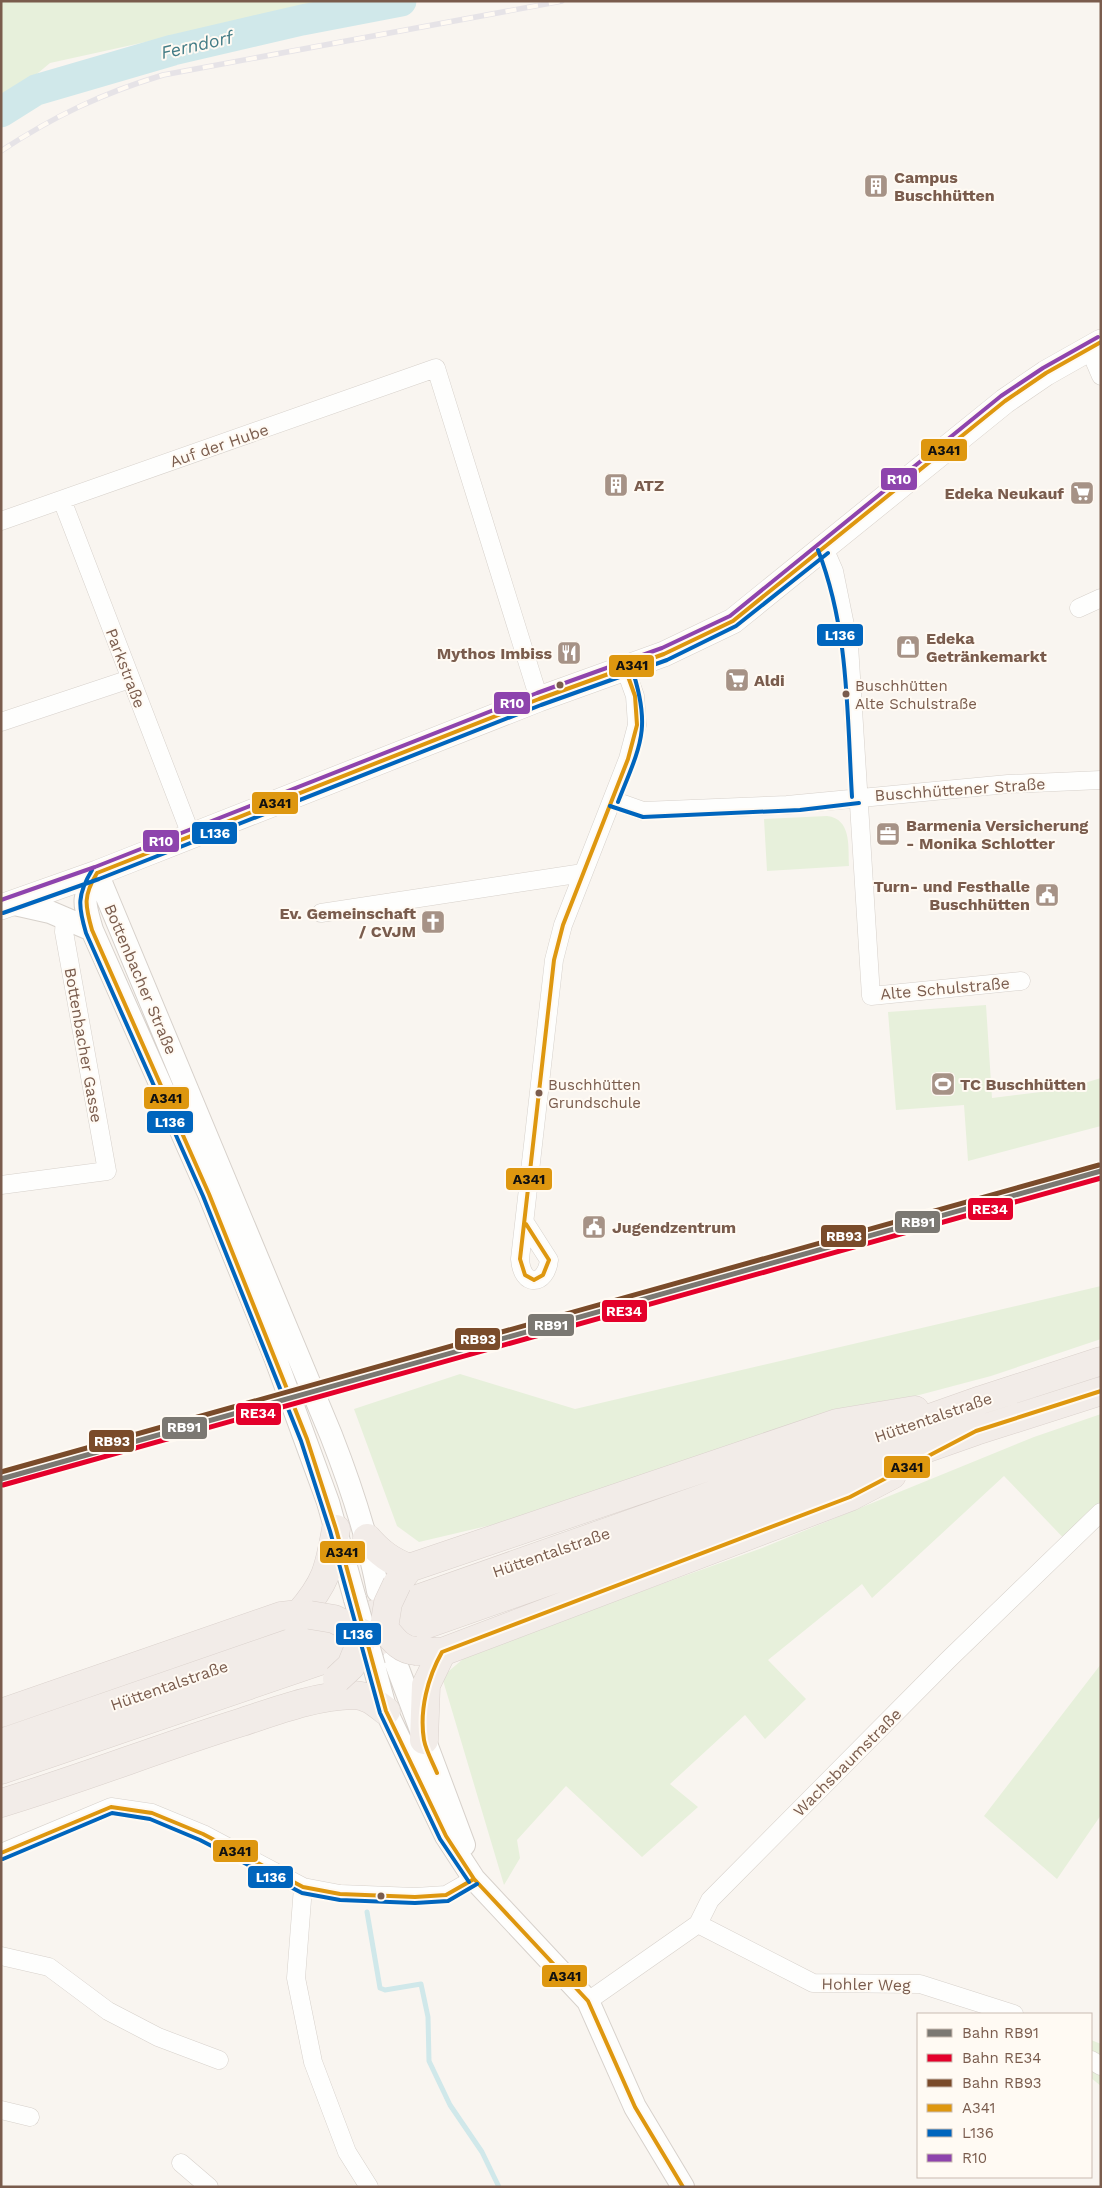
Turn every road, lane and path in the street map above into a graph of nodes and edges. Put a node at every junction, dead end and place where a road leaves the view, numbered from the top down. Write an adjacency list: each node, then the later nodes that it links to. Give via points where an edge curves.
1 (1095, 345): 2 (street); 5 (main road, via 1006,401)
2 (1101, 376)
3 (62, 500): 4 (street, Auf der Hube); 9 (street, Parkstraße); 10 (street, Auf der Hube, via 442,366)
4 (1, 521)
5 (824, 548): 8 (main road, via 733,621 664,654); 13 (street, Alte Schulstraße, via 834,570 849,645)
6 (1101, 598): 7 (street)
7 (1079, 608)
8 (625, 668): 10 (main road); 14 (street, via 634,696 638,725)
9 (130, 679): 11 (street); 15 (street, Parkstraße)
10 (539, 699): 15 (main road)
11 (1, 722)
12 (1101, 780): 13 (street, Buschhüttener Straße, via 1008,784)
13 (858, 797): 14 (street, Buschhüttener Straße, via 800,804 643,810); 22 (street, Alte Schulstraße, via 871,996)
14 (612, 800): 17 (street)
15 (191, 835): 16 (main road)
16 (97, 873): 18 (main road); 21 (street, Bottenbacher Straße, via 86,891 84,906); 31 (street, Bottenbacher Straße, via 332,1435)
17 (583, 873): 19 (street); 24 (street, via 563,925 554,960)
18 (6, 905): 20 (street)
19 (321, 913)
20 (66, 918): 21 (street); 23 (street, Bottenbacher Gasse, via 64,932 107,1172)
21 (92, 930): 30 (street, Bottenbacher Straße, via 209,1194 307,1440)
22 (1021, 981)
23 (1, 1185)
24 (526, 1224)
25 (1101, 1360): 27 (highway, Hüttentalstraße)
26 (1101, 1391): 28 (highway, Hüttentalstraße)
27 (981, 1400): 33 (highway, via 837,1422); 38 (highway, Hüttentalstraße)
28 (976, 1431): 33 (highway, via 850,1497); 39 (highway, Hüttentalstraße)
29 (1101, 1512): 44 (street, Wachsbaumstraße, via 948,1660 710,1900)
30 (336, 1529): 32 (highway, via 327,1572); 33 (street, Bottenbacher Straße)
31 (367, 1538): 33 (highway, via 391,1561)
32 (305, 1614): 33 (highway, bridge); 36 (highway, via 281,1616)
33 (383, 1626): 34 (highway, bridge, via 351,1666); 35 (street, Bottenbacher Straße); 37 (street, Bottenbacher Straße); 37 (highway, via 426,1685)
34 (316, 1699): 35 (highway, via 363,1696); 40 (highway)
35 (386, 1711): 42 (street, Bottenbacher Straße, via 446,1836)
36 (1, 1713)
37 (424, 1740): 42 (street, Bottenbacher Straße, via 460,1830)
38 (1, 1743)
39 (1, 1770)
40 (1, 1803)
41 (1, 1853): 43 (street, via 111,1807 152,1813 194,1830)
42 (474, 1880): 43 (street, via 446,1895 415,1897 340,1894); 46 (street, Bottenbacher Straße)
43 (303, 1888): 53 (street, via 296,1978 313,2062 347,2152)
44 (698, 1924): 46 (street, Wachsbaumstraße); 47 (street, Hohler Weg, via 813,1983 920,1984)
45 (1, 1956): 48 (street, via 49,1967 108,2010 158,2037)
46 (588, 2001): 54 (street, Bottenbacher Straße, via 635,2107)
47 (1009, 2013)
48 (219, 2060)
49 (1, 2110): 50 (street)
50 (30, 2117)
51 (181, 2163): 52 (street)
52 (209, 2187)
53 (369, 2187)
54 (683, 2187)

